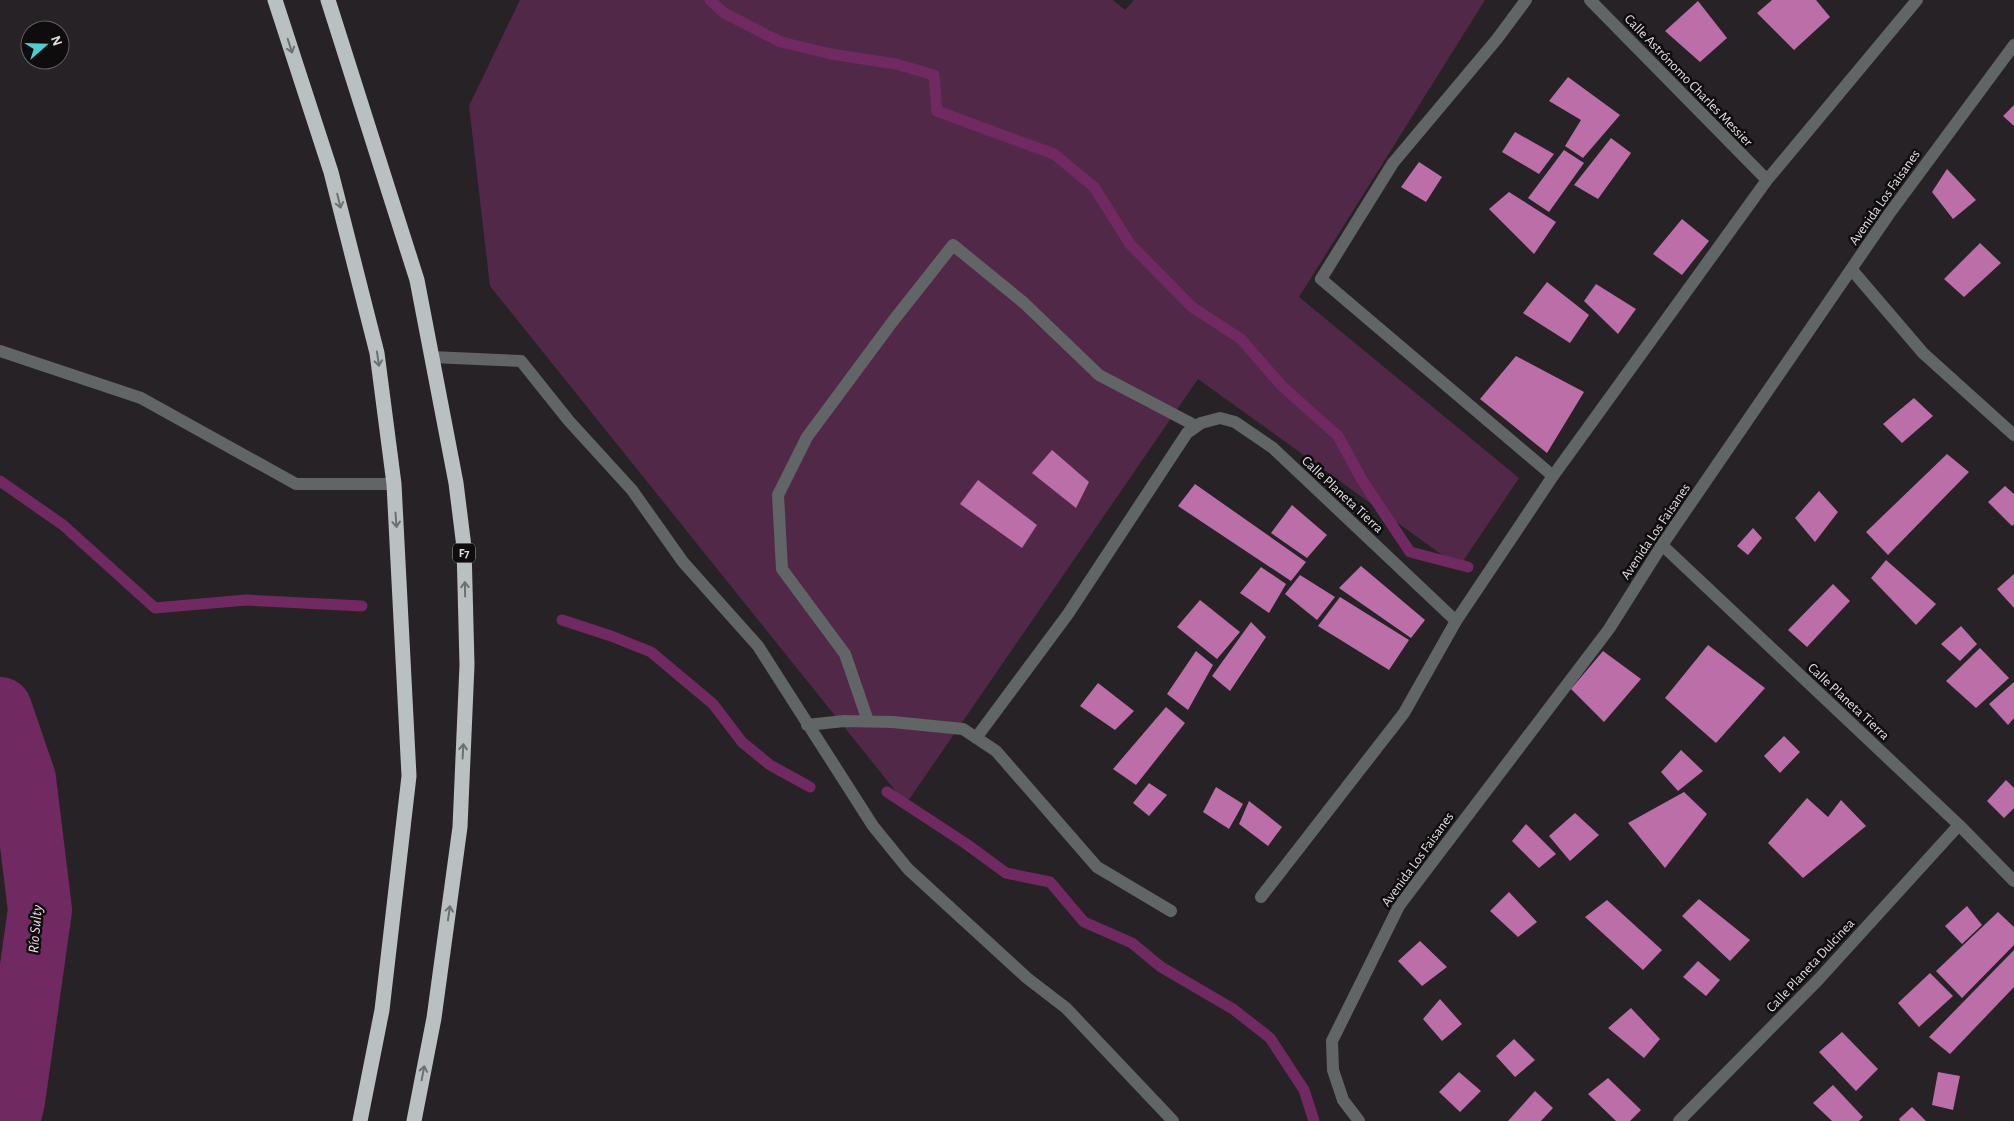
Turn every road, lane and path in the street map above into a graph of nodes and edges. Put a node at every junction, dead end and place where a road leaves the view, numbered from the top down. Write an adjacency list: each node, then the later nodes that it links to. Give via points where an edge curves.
1 (275, 0): 14 (highway, one-way to 14, via 331,172 377,352)
2 (328, 0): 10 (highway, F7, via 417,280)
3 (1526, 0): 13 (street, via 1393,163 1321,279)
4 (1590, 0): 7 (street, Calle Astrónomo Charles Messier)
5 (1917, 0): 7 (street)
6 (2014, 45): 8 (street, Avenida Los Faisanes, via 1889,214)
7 (1767, 180): 13 (street)
8 (1852, 270): 12 (street, via 1923,353); 15 (street, Avenida Los Faisanes)
9 (0, 351): 14 (street, via 141,398 296,484)
10 (432, 357): 18 (street, via 521,360 632,490 683,562 758,646); 25 (highway, F7, one-way to 10, via 434,1018 460,827 467,665 464,548 456,483)
11 (1196, 426): 16 (street, Calle Planeta Tierra, via 1220,418 1235,422 1273,448); 17 (street, via 1099,375 1024,303 953,245 807,437 778,495 782,569 845,654); 19 (street, via 1187,433 1068,614)
12 (2014, 435)
13 (1553, 476): 16 (street)
14 (394, 484): 24 (highway, one-way to 24, via 409,776 382,1010)
15 (1662, 545): 20 (street, Calle Planeta Tierra); 27 (street, Avenida Los Faisanes, via 1608,629 1399,906 1332,1041 1332,1070 1343,1100)
16 (1456, 621): 22 (street, via 1404,713)
17 (868, 722): 18 (street); 19 (street, via 963,730)
18 (807, 725): 26 (street, via 873,826 908,869 1027,978 1066,1008)
19 (976, 738): 23 (street, via 996,751 1097,867)
20 (1959, 825): 21 (street, Calle Planeta Tierra); 28 (street, Calle Planeta Dulcinea, via 1818,980)
21 (2014, 881)
22 (1261, 897)
23 (1171, 911)
24 (360, 1121)
25 (414, 1121)
26 (1173, 1121)
27 (1359, 1121)
28 (1679, 1121)

